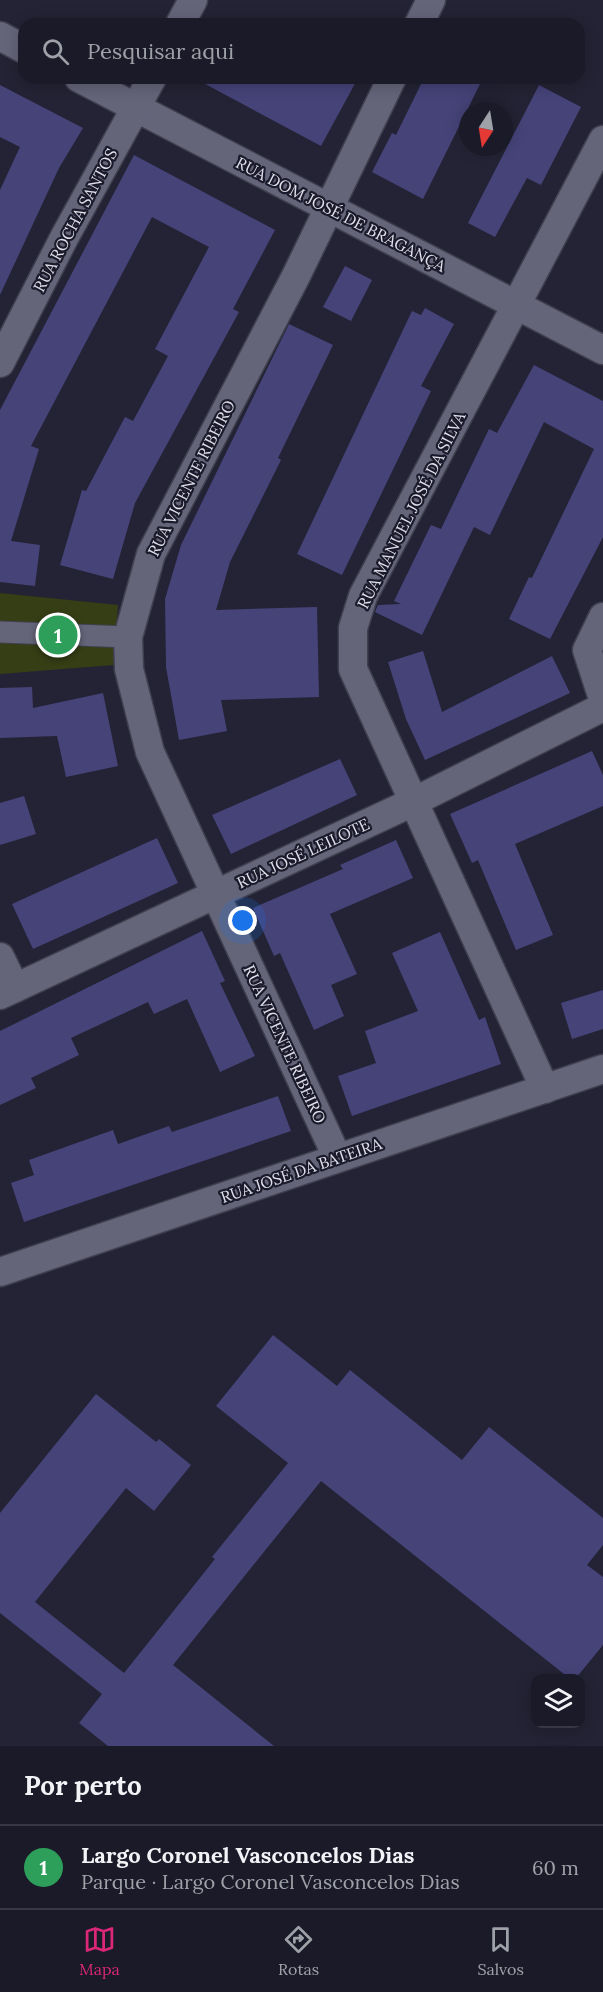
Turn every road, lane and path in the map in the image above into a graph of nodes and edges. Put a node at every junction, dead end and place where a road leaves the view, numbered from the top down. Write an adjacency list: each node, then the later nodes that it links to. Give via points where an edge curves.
1 (192, 0): 3 (street)
2 (431, 0): 4 (street)
3 (183, 18)
4 (422, 18)
5 (0, 36): 6 (street)
6 (18, 46)
7 (91, 84): 10 (street, RUA DOM JOSÉ DE BRAGANÇA)
8 (148, 84): 10 (street, RUA ROCHA SANTOS)
9 (389, 84): 12 (street, RUA VICENTE RIBEIRO)
10 (135, 107): 12 (street, RUA DOM JOSÉ DE BRAGANÇA); 15 (street, RUA ROCHA SANTOS)
11 (603, 140): 13 (street, RUA MANUEL JOSÉ DA SILVA)
12 (328, 207): 13 (street, RUA DOM JOSÉ DE BRAGANÇA); 18 (street, RUA VICENTE RIBEIRO, via 151,554)
13 (517, 306): 14 (street, RUA DOM JOSÉ DE BRAGANÇA); 21 (street, RUA MANUEL JOSÉ DA SILVA, via 363,596 353,628 353,669)
14 (603, 350)
15 (0, 363)
16 (603, 617): 19 (street, via 586,650)
17 (0, 632): 18 (street)
18 (128, 637): 22 (street, RUA VICENTE RIBEIRO, via 129,669 150,752)
19 (603, 699)
20 (603, 707): 21 (street, RUA JOSÉ LEILOTE)
21 (413, 802): 22 (street, RUA JOSÉ LEILOTE); 26 (street, RUA MANUEL JOSÉ DA SILVA)
22 (215, 894): 24 (street, RUA JOSÉ LEILOTE); 27 (street, RUA VICENTE RIBEIRO)
23 (0, 957): 24 (street)
24 (7, 991)
25 (603, 1070): 26 (street, RUA JOSÉ DA BATEIRA)
26 (545, 1089): 27 (street, RUA JOSÉ DA BATEIRA)
27 (337, 1157): 28 (street, RUA JOSÉ DA BATEIRA)
28 (0, 1272)

